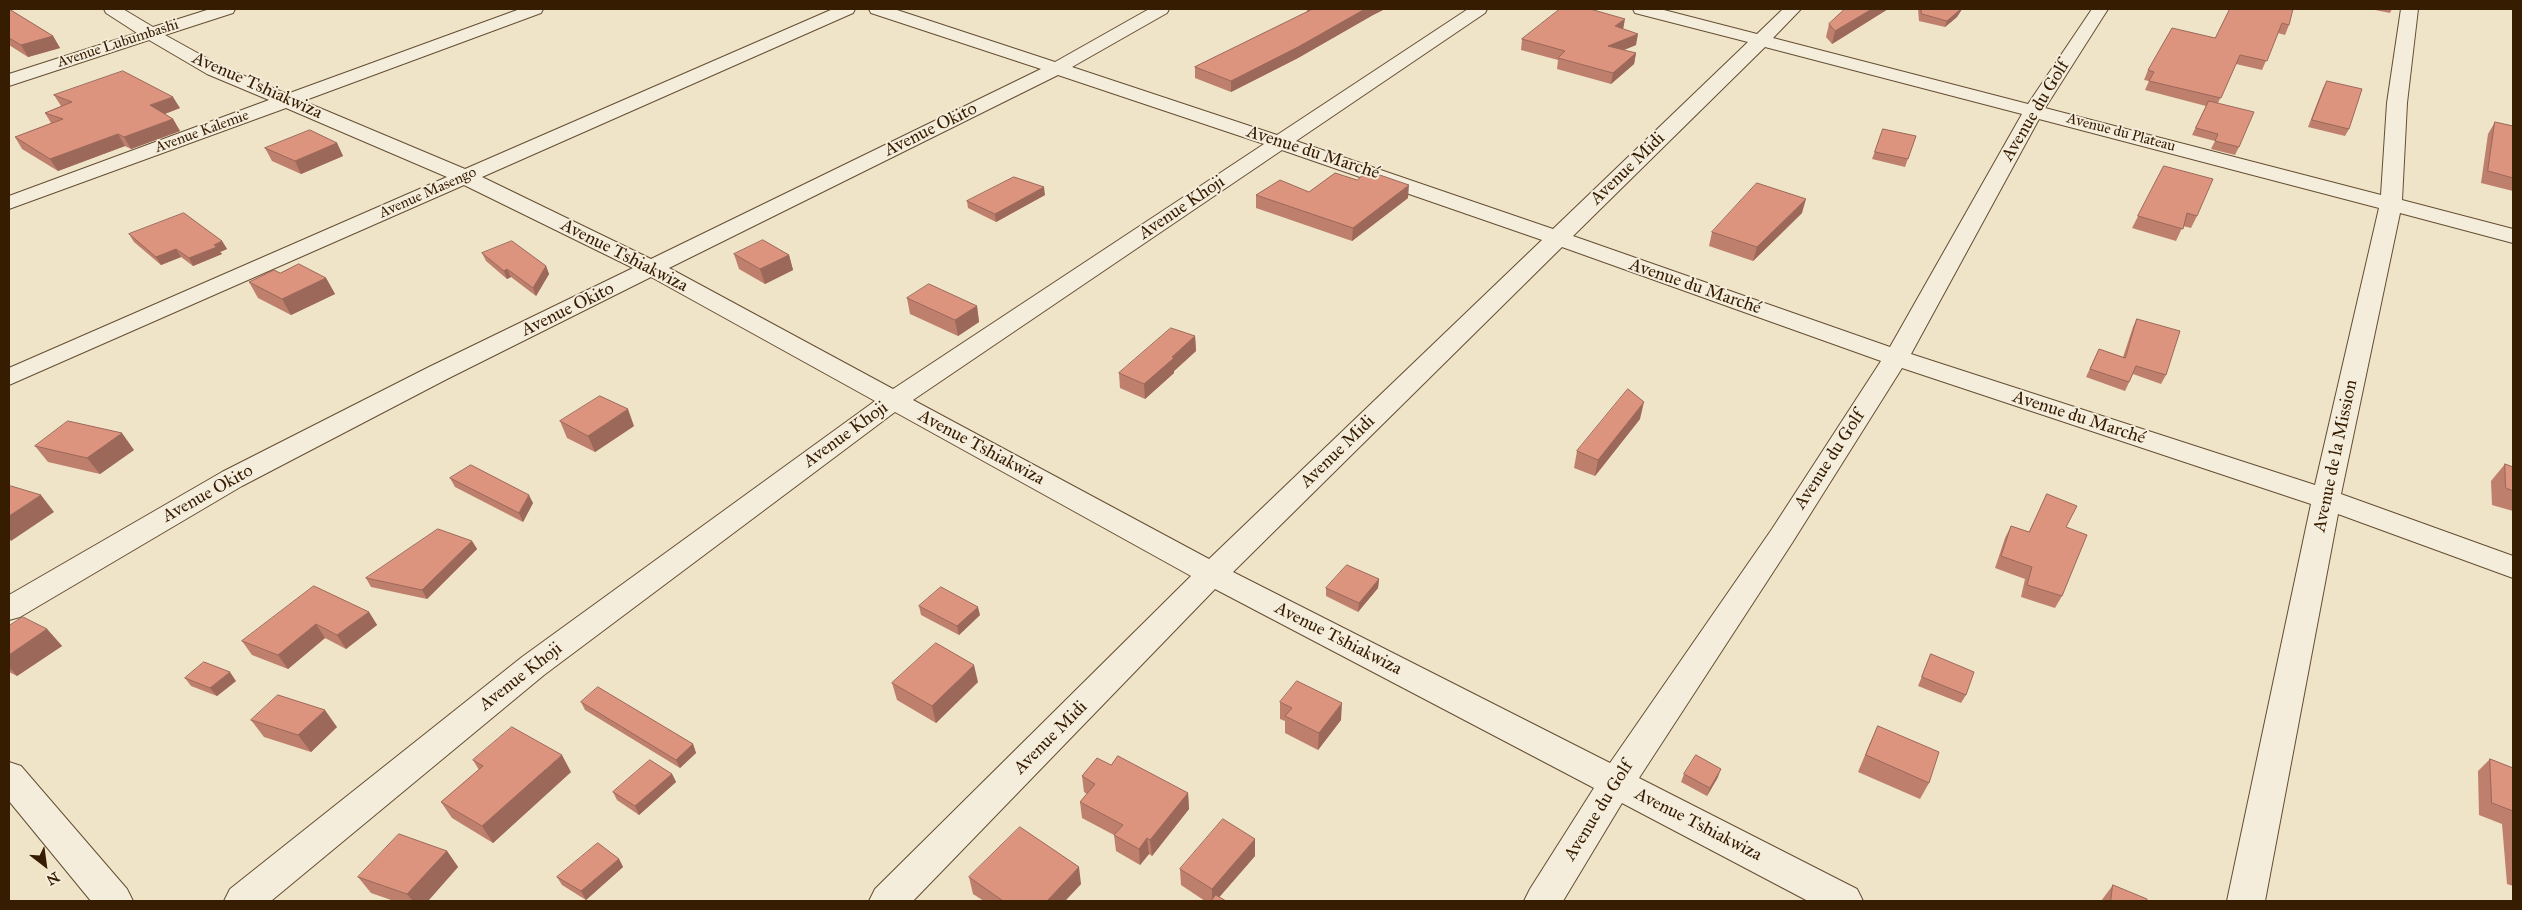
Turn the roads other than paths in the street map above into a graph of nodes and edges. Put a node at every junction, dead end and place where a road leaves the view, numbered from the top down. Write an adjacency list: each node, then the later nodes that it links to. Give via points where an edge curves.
1 (112, 9): 12 (street, Avenue Tshiakwiza)
2 (227, 9): 12 (street, Avenue Lubumbashi)
3 (535, 9): 16 (street, Avenue Kalemie)
4 (847, 9): 19 (street, Avenue Masengo)
5 (877, 9): 14 (street, Avenue du Marché)
6 (1161, 9): 14 (street, Avenue Okito)
7 (1479, 9): 18 (street, Avenue Khoji)
8 (1642, 9): 13 (street, Avenue du Plateau)
9 (1793, 9): 13 (street, Avenue Midi)
10 (2100, 9): 17 (street, Avenue du Golf)
11 (2410, 9): 21 (street, Avenue de la Mission, via 2397,102)
12 (152, 34): 15 (street, Avenue Lubumbashi); 16 (street, Avenue Tshiakwiza, via 214,70)
13 (1762, 40): 17 (street, Avenue du Plateau); 23 (street, Avenue Midi)
14 (1056, 69): 18 (street, Avenue du Marché); 24 (street, Avenue Okito)
15 (9, 80)
16 (286, 100): 19 (street, Avenue Tshiakwiza); 20 (street, Avenue Kalemie)
17 (2034, 111): 21 (street, Avenue du Plateau); 25 (street, Avenue du Golf)
18 (1281, 142): 23 (street, Avenue du Marché); 27 (street, Avenue Khoji)
19 (465, 177): 24 (street, Avenue Tshiakwiza); 26 (street, Avenue Masengo)
20 (9, 203)
21 (2391, 204): 22 (street, Avenue du Plateau); 28 (street, Avenue de la Mission)
22 (2513, 236)
23 (1557, 239): 25 (street, Avenue du Marché); 30 (street, Avenue Midi)
24 (652, 268): 27 (street, Avenue Tshiakwiza); 31 (street, Avenue Okito, via 232,479)
25 (1896, 358): 28 (street, Avenue du Marché); 33 (street, Avenue du Golf, via 1782,536)
26 (9, 377)
27 (893, 400): 30 (street, Avenue Tshiakwiza); 35 (street, Avenue Khoji, via 533,666)
28 (2326, 499): 29 (street, Avenue du Marché); 39 (street, Avenue de la Mission)
29 (2513, 567)
30 (1212, 574): 33 (street, Avenue Tshiakwiza); 36 (street, Avenue Midi)
31 (9, 609)
32 (9, 776): 34 (street)
33 (1616, 783): 37 (street, Avenue du Golf); 38 (street, Avenue Tshiakwiza)
34 (114, 901)
35 (243, 901)
36 (888, 901)
37 (1543, 901)
38 (1844, 901)
39 (2246, 901)

